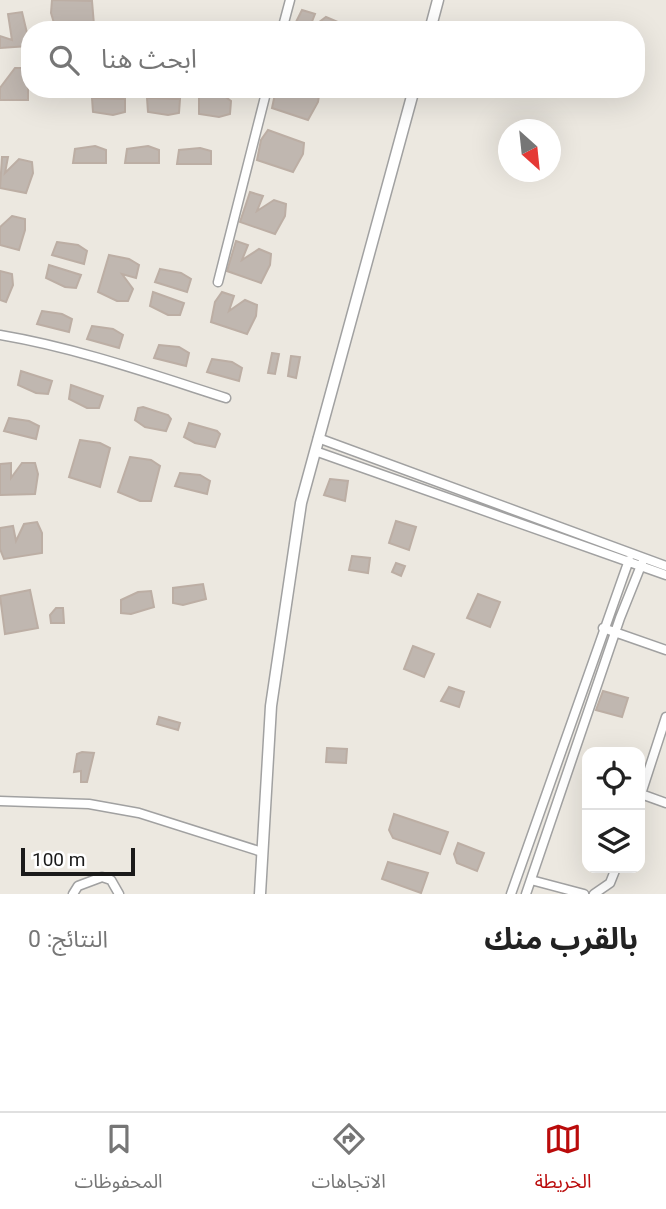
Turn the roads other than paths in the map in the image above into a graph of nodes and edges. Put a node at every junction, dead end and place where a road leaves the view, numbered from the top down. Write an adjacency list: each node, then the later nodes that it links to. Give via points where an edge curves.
1 (290, 0): 3 (street)
2 (438, 0): 4 (street)
3 (284, 21)
4 (432, 21)
5 (265, 98): 7 (street)
6 (412, 98): 10 (street)
7 (218, 282)
8 (0, 335): 9 (street, via 116,362)
9 (226, 398)
10 (318, 438): 11 (street); 12 (street)
11 (315, 451): 12 (street); 24 (street, via 301,503 272,694)
12 (630, 558): 13 (street); 16 (street)
13 (642, 562): 14 (street); 15 (street); 17 (street)
14 (666, 566)
15 (666, 575)
16 (603, 628): 17 (street); 30 (street)
17 (615, 633): 18 (street); 26 (street)
18 (666, 650)
19 (666, 716): 20 (street)
20 (645, 780)
21 (645, 797): 23 (street)
22 (0, 801): 24 (street, via 89,804 139,813)
23 (666, 803)
24 (262, 852): 29 (street)
25 (614, 873): 33 (street, via 610,883)
26 (531, 880): 31 (street); 32 (street)
27 (73, 894): 28 (street, via 78,886 102,877 111,880)
28 (119, 894)
29 (260, 894)
30 (511, 894)
31 (527, 894)
32 (584, 894)
33 (594, 894)

